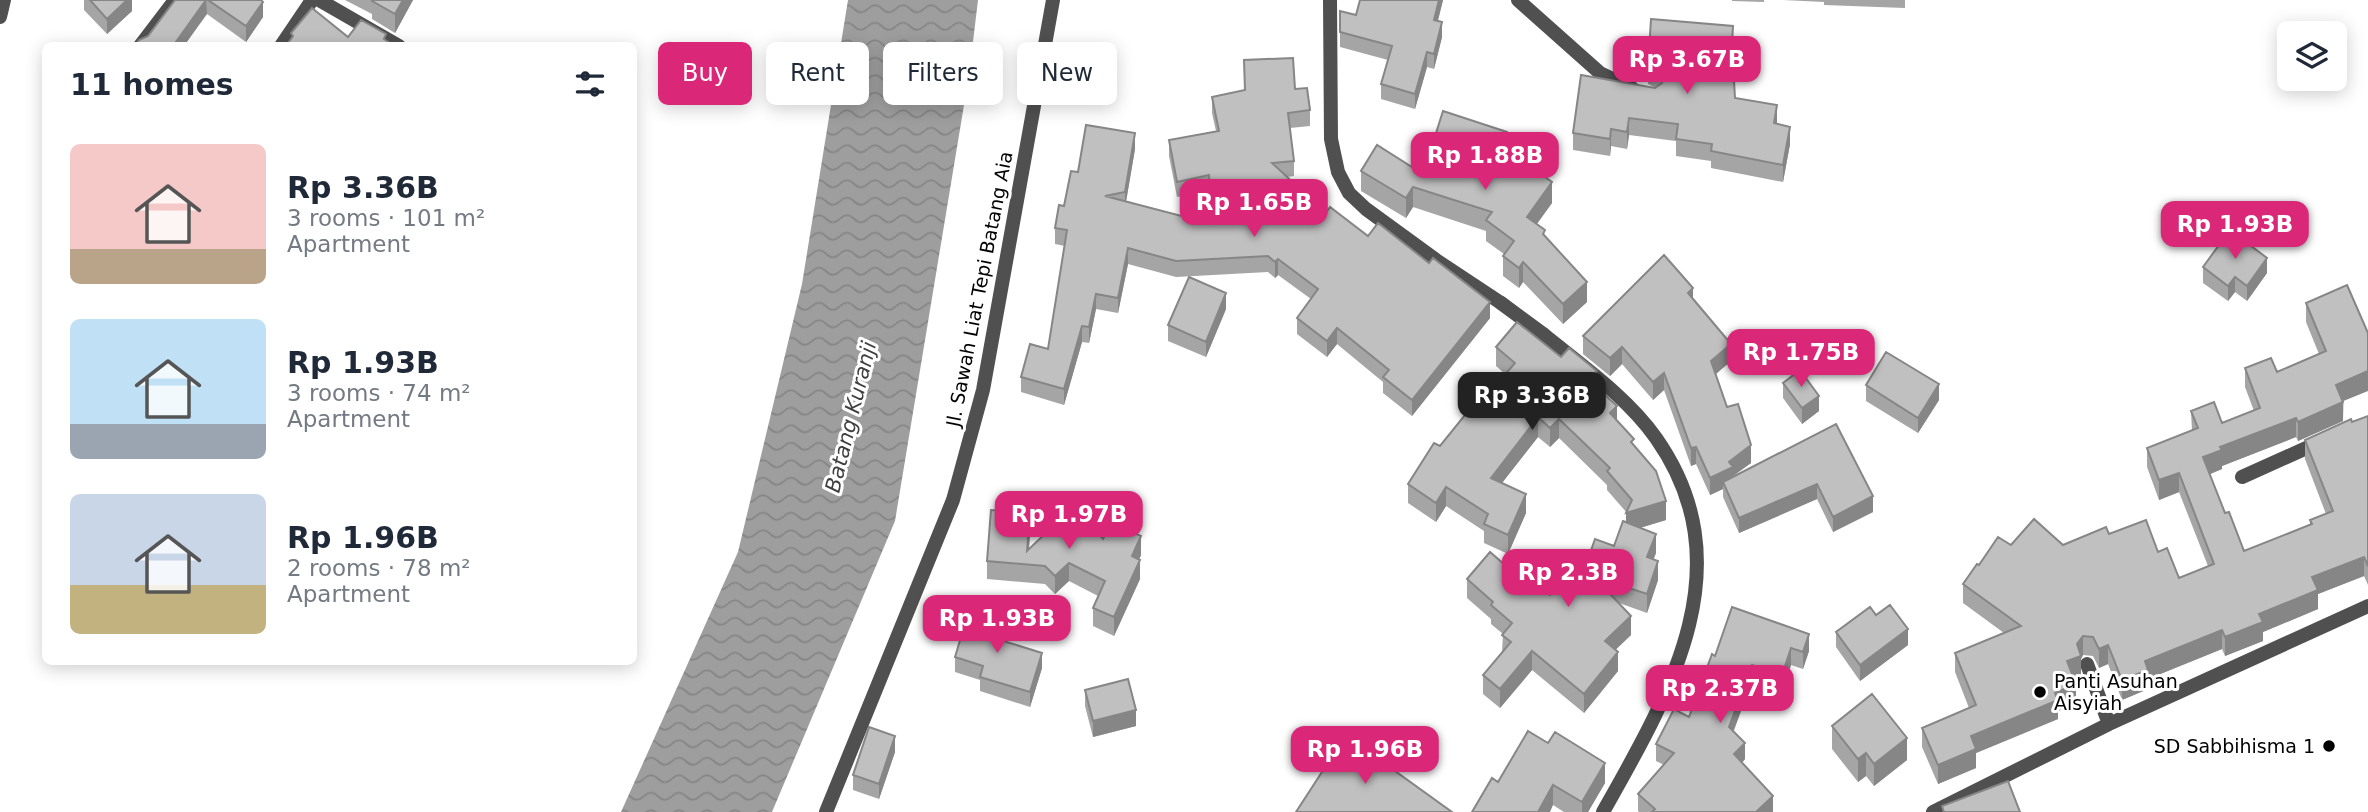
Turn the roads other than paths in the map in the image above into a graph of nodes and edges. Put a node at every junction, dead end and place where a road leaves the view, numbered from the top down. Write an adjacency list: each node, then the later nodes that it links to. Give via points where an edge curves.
1 (4, 0): 8 (street)
2 (175, 0): 9 (street)
3 (312, 0): 10 (street)
4 (319, 0): 11 (street)
5 (1053, 0): 18 (street, Jl. Sawah Liat Tepi Batang Aia, via 983,390 953,500)
6 (1330, 0): 19 (street, via 1331,139 1338,172 1349,193 1598,379 1654,436 1679,477 1694,523 1697,586 1681,656)
7 (1518, 0): 12 (street, via 1601,73)
8 (0, 18)
9 (143, 42)
10 (284, 42)
11 (392, 42)
12 (1640, 91)
13 (2330, 437): 14 (street)
14 (2242, 477)
15 (2368, 606): 17 (street)
16 (2087, 664): 17 (street)
17 (2109, 724): 20 (street)
18 (826, 812)
19 (1603, 812)
20 (1933, 812)

